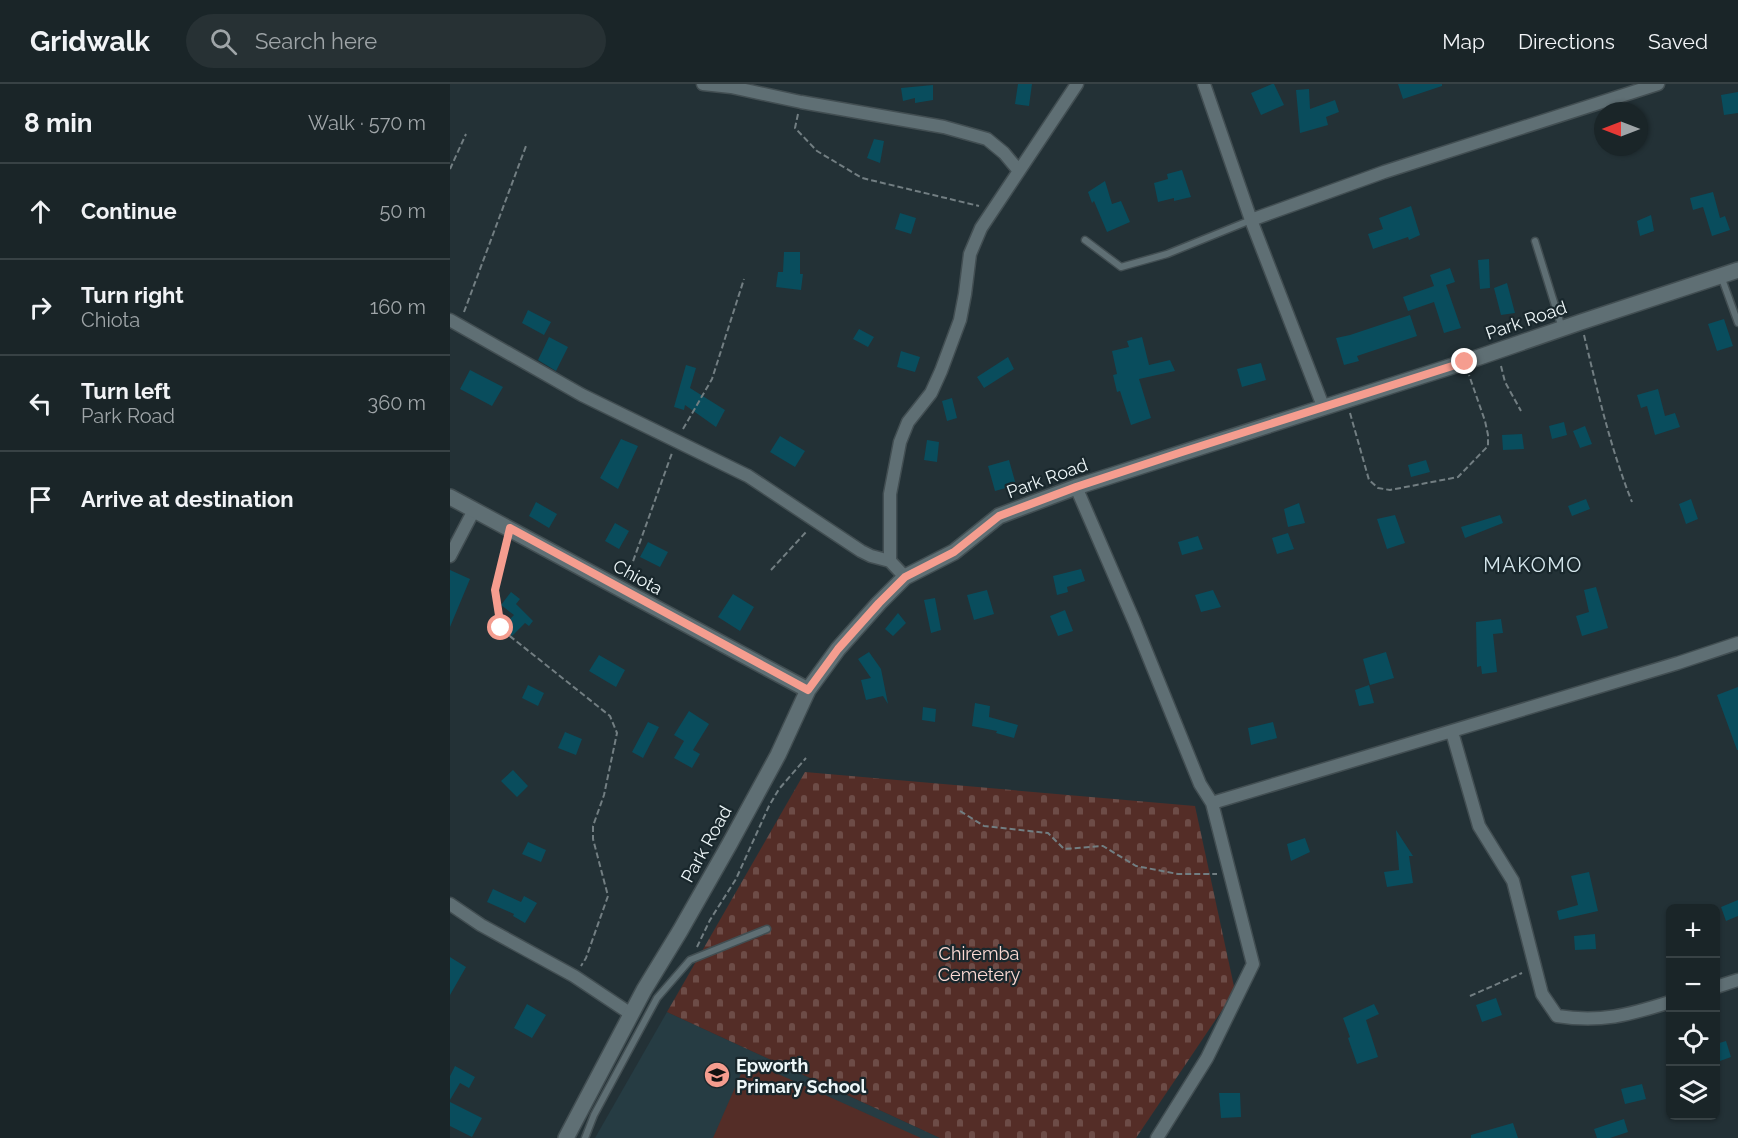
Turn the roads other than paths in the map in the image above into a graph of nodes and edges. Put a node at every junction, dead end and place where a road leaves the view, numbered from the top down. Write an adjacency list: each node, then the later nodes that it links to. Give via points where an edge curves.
1 (703, 84): 5 (street, via 944,127 987,139)
2 (1077, 84): 5 (street)
3 (1204, 84): 6 (street)
4 (1658, 84): 6 (street, via 1384,172)
5 (1019, 171): 19 (street, via 981,228 970,254 960,320 941,371 932,393 908,422 900,442 890,494)
6 (1251, 220): 7 (lane, via 1167,254 1121,267); 14 (street)
7 (1085, 240)
8 (1535, 242): 13 (lane)
9 (1738, 270): 10 (street, Park Road)
10 (1721, 276): 12 (lane); 13 (street, Park Road)
11 (454, 323): 19 (street, via 574,391 748,476 871,556)
12 (1738, 323)
13 (1562, 328): 14 (street, Park Road)
14 (1323, 406): 15 (street, Park Road)
15 (1076, 487): 20 (street, Park Road, via 999,516 954,552); 24 (street, via 1200,784)
16 (450, 497): 17 (street, Chiota)
17 (474, 510): 18 (street); 22 (street, Chiota)
18 (450, 556)
19 (890, 561): 20 (street)
20 (905, 577): 22 (street, Park Road, via 838,649)
21 (1738, 643): 23 (street)
22 (808, 690): 29 (street, Park Road, via 778,755 680,931)
23 (1452, 732): 24 (street); 30 (street, via 1479,826 1513,881 1542,994 1557,1016 1583,1020 1613,1018)
24 (1212, 802): 34 (street, via 1253,964 1207,1058)
25 (450, 904): 31 (street)
26 (767, 928): 29 (lane, via 690,960)
27 (1738, 980): 28 (street)
28 (1720, 986)
29 (650, 994): 31 (street, Park Road); 33 (lane)
30 (1666, 1003)
31 (631, 1014): 32 (street, Park Road)
32 (566, 1138)
33 (585, 1138)
34 (1157, 1138)

